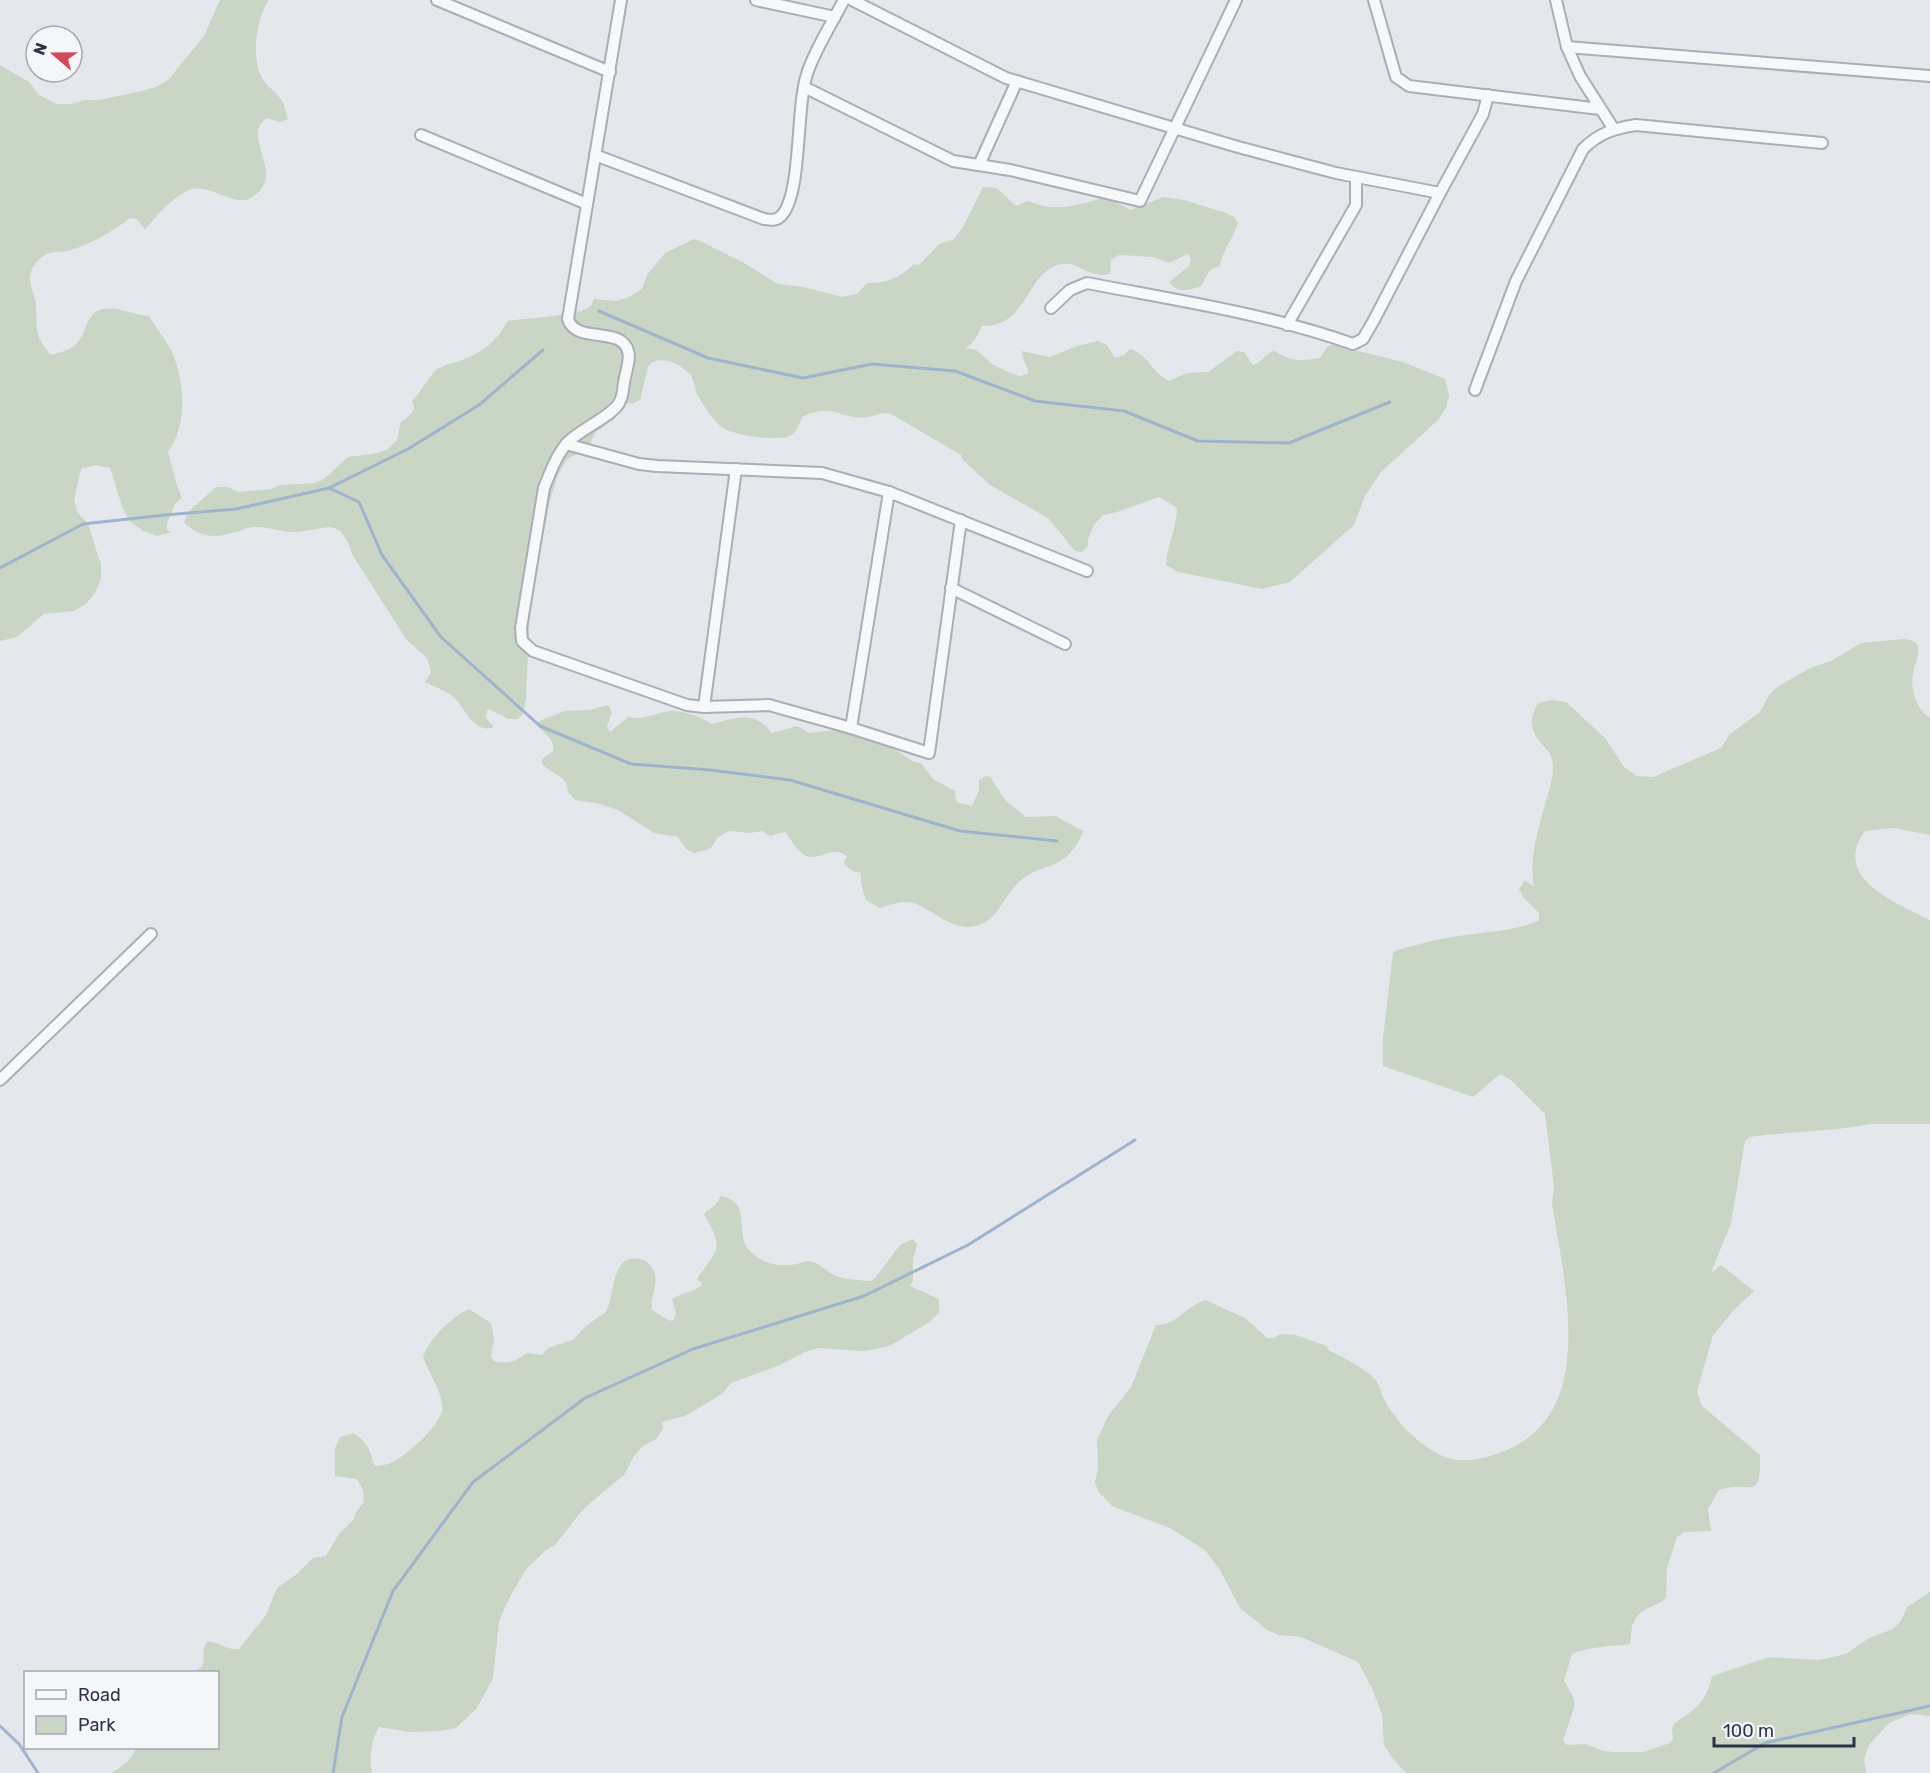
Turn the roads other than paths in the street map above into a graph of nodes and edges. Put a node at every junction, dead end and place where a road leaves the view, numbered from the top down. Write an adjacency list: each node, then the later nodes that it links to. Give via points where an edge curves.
1 (437, 0): 11 (street)
2 (621, 0): 11 (street)
3 (756, 0): 9 (street)
4 (844, 0): 9 (street)
5 (852, 0): 13 (street)
6 (1236, 0): 17 (street)
7 (1374, 0): 15 (street, via 1396,77 1409,86)
8 (1556, 0): 10 (street)
9 (835, 16): 14 (street)
10 (1567, 47): 12 (street); 16 (street)
11 (610, 72): 21 (street)
12 (1930, 76)
13 (1017, 81): 17 (street); 22 (street)
14 (804, 87): 21 (street, via 795,178 788,205 774,220); 22 (street, via 953,161)
15 (1488, 95): 16 (street); 24 (street, via 1483,114)
16 (1600, 109): 18 (street)
17 (1176, 128): 22 (street, via 1140,201); 23 (street)
18 (1613, 129): 20 (street, via 1636,125); 28 (street, via 1583,148 1516,281)
19 (422, 135): 25 (street)
20 (1822, 143)
21 (595, 155): 25 (street)
22 (979, 165)
23 (1356, 177): 24 (street); 27 (street, via 1356,205)
24 (1440, 193): 27 (street, via 1363,339 1353,344)
25 (587, 204): 29 (street, via 568,319 570,327 615,338 629,352 621,401)
26 (1051, 308): 27 (street, via 1070,290 1088,283)
27 (1287, 325)
28 (1475, 390)
29 (566, 444): 30 (street, via 639,464); 36 (street, via 544,488 520,628 522,641 533,651 687,705)
30 (736, 469): 31 (street, via 822,473); 36 (street)
31 (889, 492): 32 (street); 37 (street)
32 (960, 520): 33 (street); 34 (street)
33 (1086, 571)
34 (951, 588): 35 (street); 37 (street, via 929,753)
35 (1065, 644)
36 (704, 707): 37 (street, via 769,705)
37 (851, 728)
38 (151, 934): 39 (street)
39 (0, 1080)

